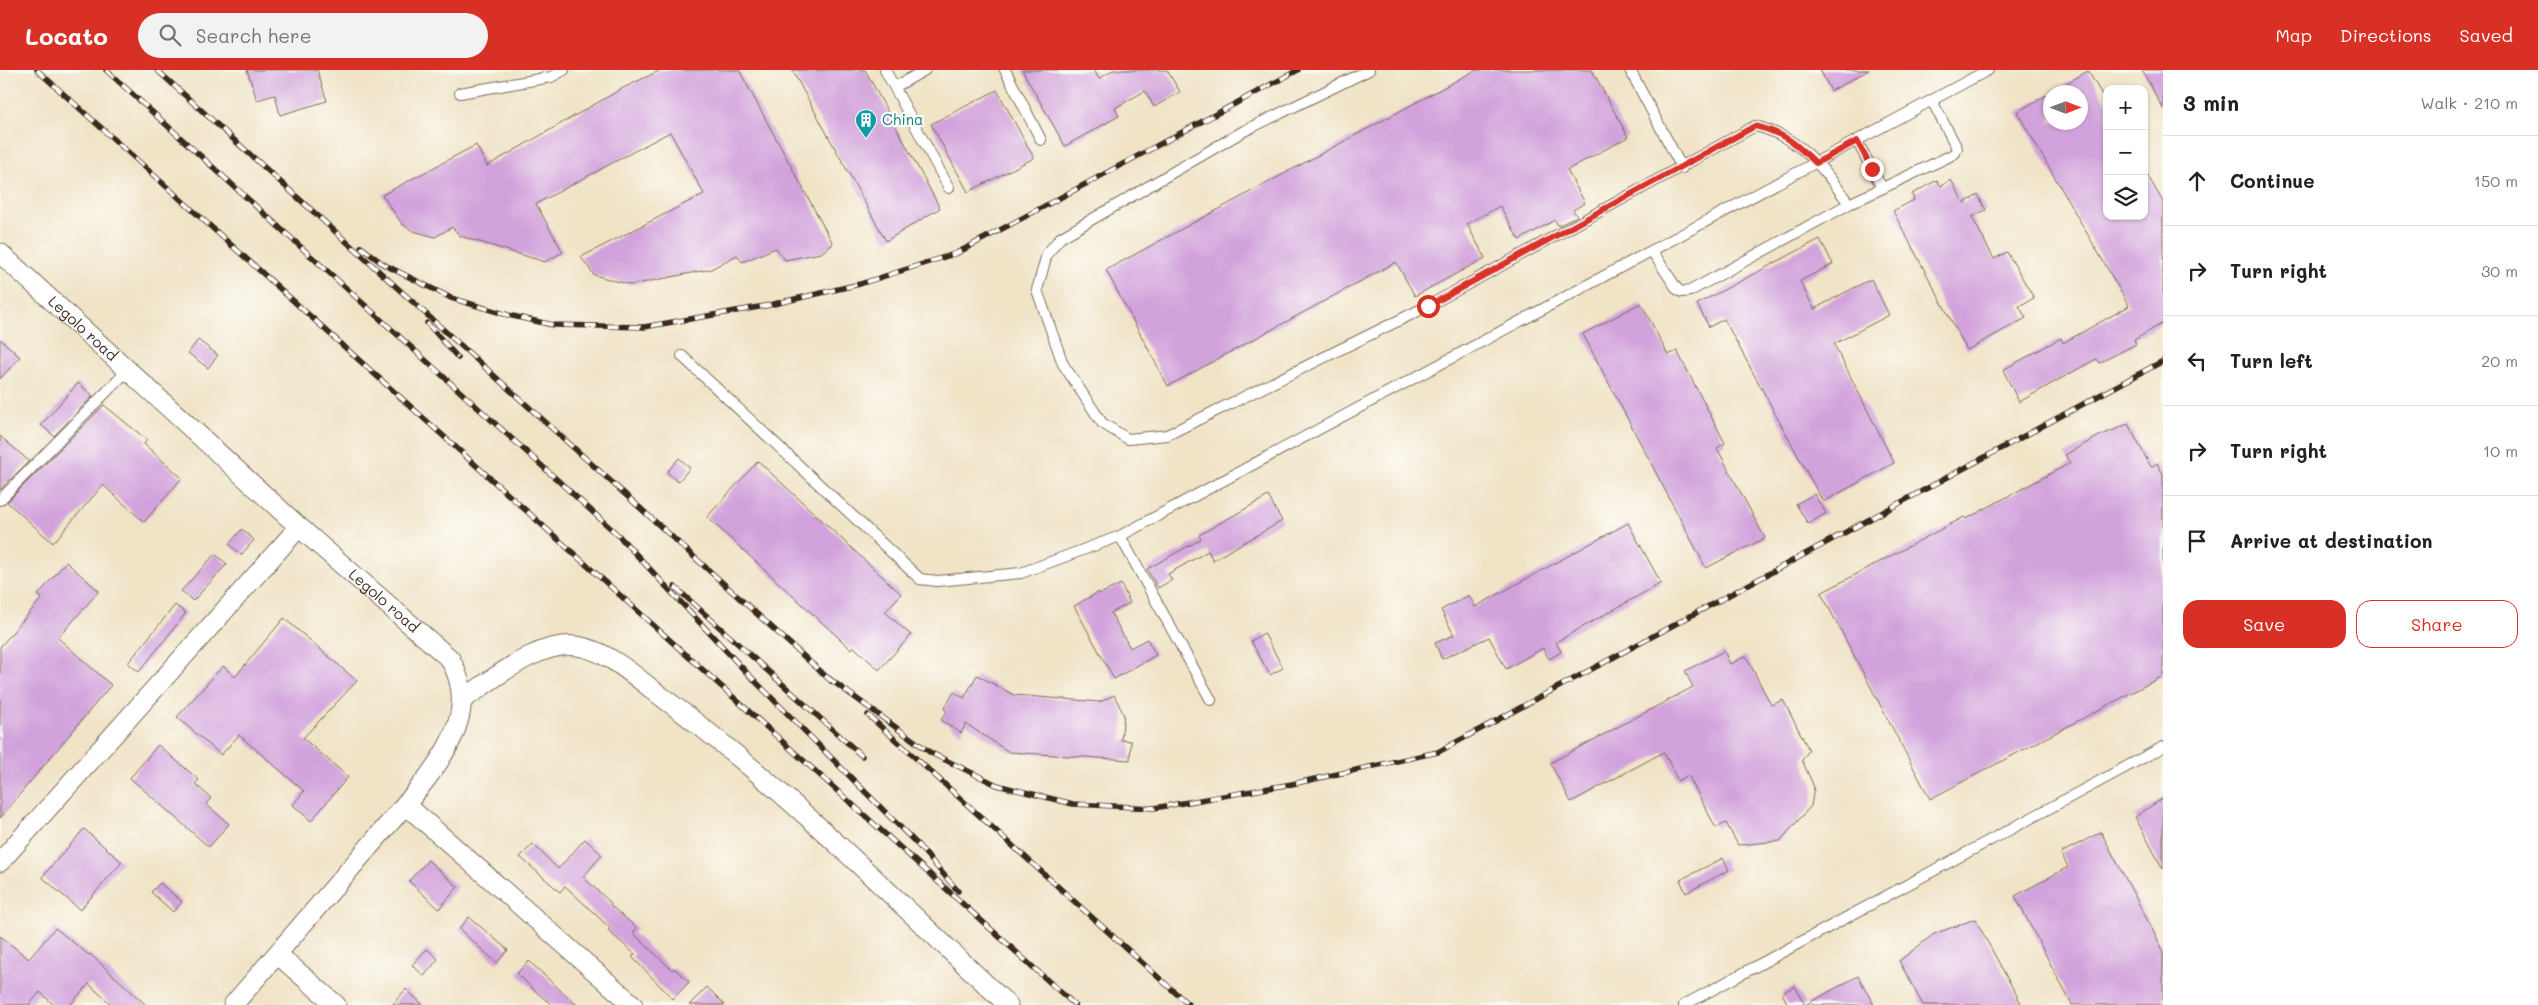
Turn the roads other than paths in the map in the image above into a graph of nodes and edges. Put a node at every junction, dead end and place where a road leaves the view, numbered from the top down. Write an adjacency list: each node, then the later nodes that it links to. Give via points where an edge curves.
1 (564, 70): 9 (lane, via 551,77)
2 (885, 70): 8 (lane)
3 (925, 70): 8 (lane)
4 (1005, 70): 11 (lane)
5 (1369, 70): 14 (lane, via 1242,132 1060,238 1047,254 1037,290 1063,364 1102,423 1128,439 1167,435 1428,306)
6 (1630, 70): 14 (lane)
7 (1988, 70): 10 (lane)
8 (894, 87): 15 (lane)
9 (460, 93)
10 (1932, 101): 12 (lane); 16 (lane, via 1957,148 1955,153)
11 (1041, 140)
12 (1857, 141): 13 (lane); 16 (lane)
13 (1816, 163): 14 (lane, via 1792,140 1776,131 1755,126); 17 (lane); 18 (lane)
14 (1682, 168)
15 (949, 188)
16 (1882, 188): 17 (lane)
17 (1849, 204): 18 (lane, via 1690,291 1677,290)
18 (1652, 251): 24 (lane)
19 (0, 253): 21 (street, Legolo road)
20 (682, 356): 24 (lane, via 920,579 937,581 1021,573)
21 (128, 370): 22 (lane); 23 (street, Legolo road)
22 (0, 500)
23 (299, 527): 25 (street, Legolo road, via 450,659 460,676); 29 (street)
24 (1120, 536): 26 (lane)
25 (462, 700): 28 (street, Legolo road, via 456,728 436,764); 34 (street, via 531,656 554,646 582,646 605,656 757,770)
26 (1211, 700)
27 (2163, 747): 35 (lane)
28 (405, 804): 30 (street, Legolo road); 33 (street)
29 (0, 862)
30 (277, 954): 31 (street, Legolo road); 32 (street)
31 (233, 1005)
32 (336, 1005)
33 (634, 1005)
34 (1008, 1005)
35 (1684, 1005)

